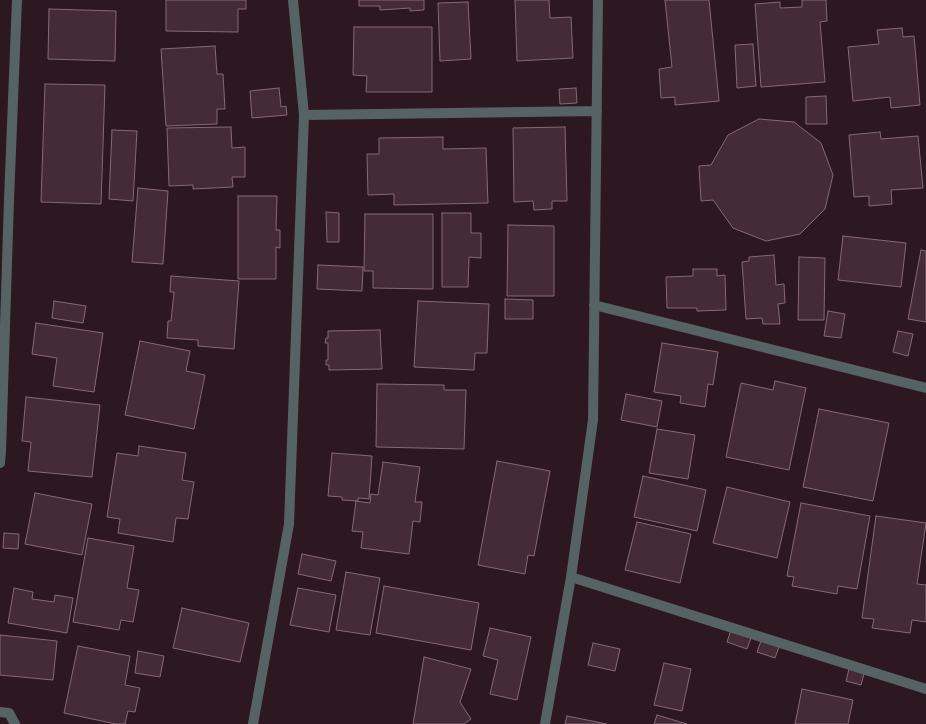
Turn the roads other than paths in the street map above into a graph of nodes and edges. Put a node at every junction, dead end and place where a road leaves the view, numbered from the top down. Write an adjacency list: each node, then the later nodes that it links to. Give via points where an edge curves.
1 (17, 0): 8 (street)
2 (293, 0): 5 (street)
3 (598, 0): 4 (street)
4 (597, 111): 5 (street); 6 (street)
5 (304, 115): 14 (street, via 289,524)
6 (594, 305): 7 (street); 10 (street, via 593,420)
7 (926, 388)
8 (1, 451): 9 (street)
9 (0, 463)
10 (571, 577): 11 (street); 15 (street)
11 (926, 689)
12 (0, 712): 13 (street, via 9,713)
13 (14, 724)
14 (253, 724)
15 (545, 724)

